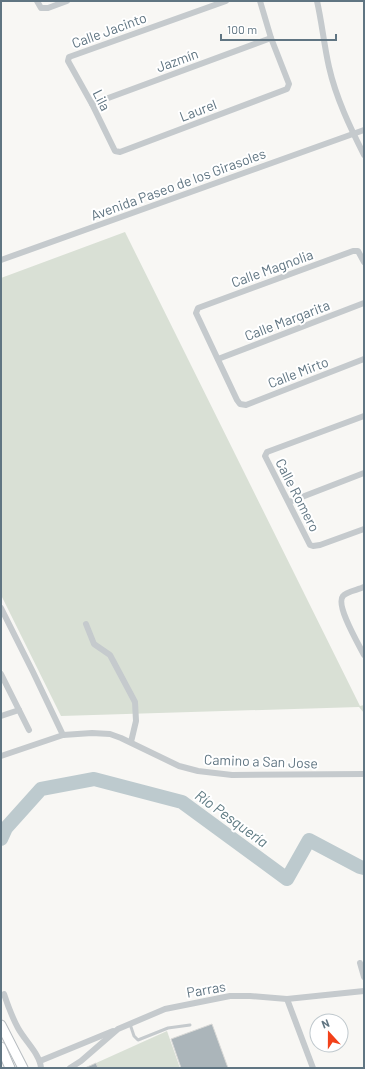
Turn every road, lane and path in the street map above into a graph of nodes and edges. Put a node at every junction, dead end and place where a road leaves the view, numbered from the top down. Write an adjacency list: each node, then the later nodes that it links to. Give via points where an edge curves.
1 (37, 1): 2 (street, via 43,9)
2 (67, 1)
3 (226, 1): 7 (street, Calle Jacinto)
4 (260, 1): 6 (street)
5 (317, 1): 10 (street, via 332,79)
6 (271, 38): 8 (street, Jazmín); 11 (street, Laurel, via 289,84 285,90)
7 (68, 58): 8 (street, Lila)
8 (92, 104): 11 (street, Lila)
9 (364, 130): 10 (street, Avenida Paseo de los Girasoles)
10 (353, 134): 12 (street); 13 (street, Avenida Paseo de los Girasoles)
11 (116, 152)
12 (364, 155)
13 (1, 260)
14 (364, 262): 16 (street, Calle Magnolia, via 358,251 353,251 198,308 196,311)
15 (364, 303): 16 (street, Calle Margarita)
16 (218, 359): 17 (street, Calle Mirto, via 237,400 240,404 246,405)
17 (364, 359)
18 (364, 416): 20 (street, Calle Romero, via 265,454)
19 (364, 473): 20 (street)
20 (289, 502): 21 (street, Calle Romero, via 313,546 320,546)
21 (364, 529)
22 (364, 587): 25 (street, via 345,594 341,601 344,615)
23 (1, 608): 31 (street)
24 (86, 624): 32 (street, via 94,644 110,655 135,702 136,721)
25 (361, 643): 26 (street)
26 (364, 655)
27 (1, 674): 28 (street)
28 (19, 710): 29 (street); 30 (street)
29 (1, 716)
30 (29, 730)
31 (63, 735): 32 (street, Camino a San Jose, via 110,734); 33 (street, Camino a San Jose)
32 (131, 742): 34 (street, Camino a San Jose, via 179,766 198,771 232,774)
33 (1, 756)
34 (364, 774)
35 (360, 963): 36 (street)
36 (364, 977)
37 (364, 991): 39 (street, Parras)
38 (4, 994): 45 (street, via 18,1029)
39 (287, 999): 40 (street, Parras, via 230,996 165,1009); 50 (street)
40 (130, 1024): 42 (lane, via 138,1040 168,1028); 43 (street, Parras)
41 (1, 1025): 46 (street)
42 (190, 1025)
43 (118, 1029): 45 (street); 49 (street, Parras)
44 (1, 1048): 47 (street)
45 (40, 1061): 48 (street)
46 (22, 1065)
47 (10, 1068)
48 (41, 1068)
49 (70, 1068)
50 (313, 1068)

